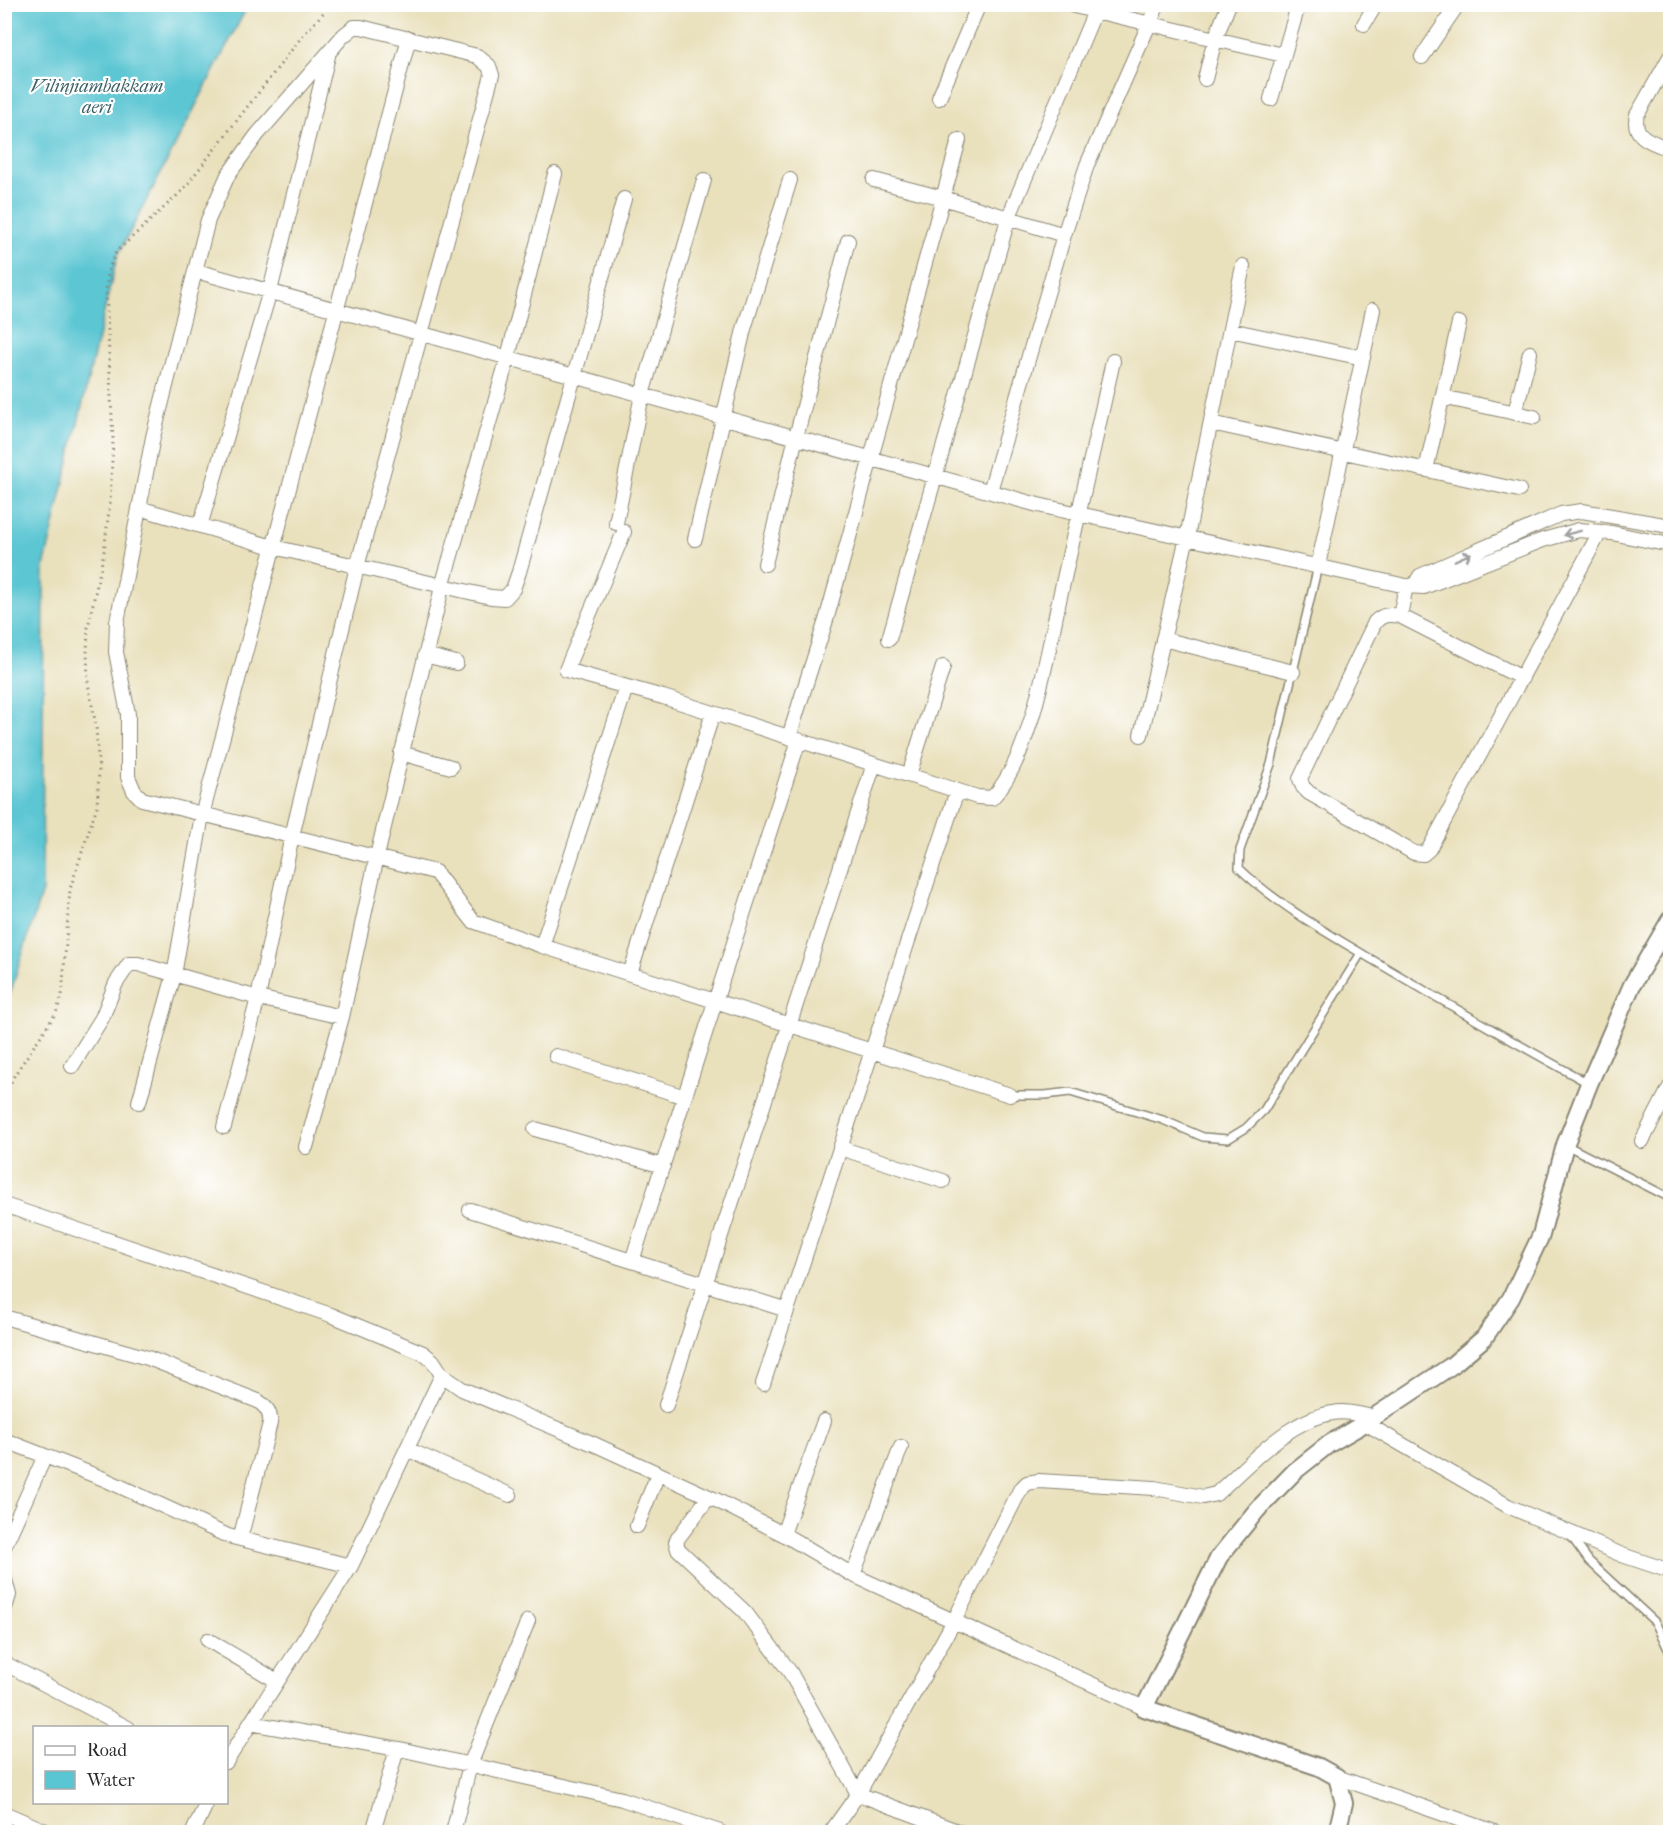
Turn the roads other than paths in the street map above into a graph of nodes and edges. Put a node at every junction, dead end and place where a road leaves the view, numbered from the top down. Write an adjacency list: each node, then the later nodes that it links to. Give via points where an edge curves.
1 (979, 4): 18 (street)
2 (1158, 4): 9 (street)
3 (1229, 4): 12 (street)
4 (1376, 4): 10 (street)
5 (1458, 4): 15 (street)
6 (1074, 6): 8 (street)
7 (1298, 6): 14 (street)
8 (1097, 7): 9 (street); 28 (street)
9 (1150, 24): 12 (street); 29 (street, via 1088,165)
10 (1364, 24)
11 (409, 39): 13 (street, via 354,27); 34 (street); 38 (street, via 477,56 489,66 492,75)
12 (1215, 39): 14 (street); 17 (street)
13 (330, 50): 32 (street, via 228,175 208,220); 33 (street)
14 (1283, 56): 19 (street)
15 (1422, 57)
16 (1669, 64): 21 (street, via 1635,123 1640,135)
17 (1205, 79)
18 (939, 98)
19 (1271, 99)
20 (959, 140): 26 (street)
21 (1671, 149)
22 (555, 174): 40 (street)
23 (704, 180): 44 (street)
24 (790, 180): 47 (street, via 744,330)
25 (874, 180): 26 (street)
26 (943, 198): 28 (street); 52 (street)
27 (624, 199): 43 (street)
28 (1008, 219): 29 (street); 54 (street)
29 (1064, 235): 56 (street)
30 (848, 241): 50 (street)
31 (1243, 266): 37 (street)
32 (196, 271): 33 (street); 57 (street)
33 (270, 291): 34 (street); 59 (street)
34 (337, 310): 38 (street); 65 (street)
35 (1373, 310): 41 (street)
36 (1459, 323): 45 (street)
37 (1230, 330): 41 (street); 49 (street)
38 (421, 333): 40 (street); 68 (street)
39 (1530, 353): 46 (street)
40 (508, 357): 43 (street); 69 (street)
41 (1363, 358): 51 (street)
42 (1113, 361): 58 (street)
43 (575, 376): 44 (street); 69 (street, via 513,589 505,598)
44 (642, 394): 47 (street); 79 (street, via 620,528 566,670)
45 (1442, 397): 46 (street); 53 (street)
46 (1515, 413): 48 (street)
47 (724, 417): 50 (street); 63 (street)
48 (1534, 417)
49 (1211, 423): 51 (street); 62 (street)
50 (795, 437): 52 (street); 66 (street)
51 (1343, 452): 53 (street); 67 (street)
52 (871, 458): 54 (street); 82 (street)
53 (1426, 470): 55 (street)
54 (934, 476): 56 (street); 72 (street)
55 (1519, 490)
56 (990, 491): 58 (street)
57 (139, 508): 59 (street); 88 (street, via 117,622 116,652 128,714 128,777 142,799)
58 (1079, 513): 62 (street); 87 (street, via 1035,703 1014,766 992,798)
59 (200, 526): 65 (street)
60 (1671, 526): 70 (street, one-way to 60, via 1420,576 1561,514 1581,511)
61 (1600, 532): 64 (street); 70 (street, one-way to 70, via 1579,530 1543,540 1424,587); 78 (street)
62 (1186, 537): 67 (street); 73 (street)
63 (695, 539)
64 (1671, 545)
65 (273, 547): 68 (street); 88 (street)
66 (765, 564)
67 (1318, 566): 70 (street); 77 (lane)
68 (357, 567): 69 (street); 89 (street)
69 (443, 585): 74 (street)
70 (1410, 586): 71 (street)
71 (1400, 616): 78 (street); 78 (street, via 1381,616 1375,622 1300,779 1309,793 1414,853 1423,854 1429,849)
72 (889, 639)
73 (1163, 639): 77 (street); 81 (street)
74 (425, 655): 75 (street); 83 (street)
75 (456, 663)
76 (943, 667): 86 (street)
77 (1293, 672): 93 (lane, via 1271,764 1240,850 1239,868 1325,932)
78 (1522, 678)
79 (626, 687): 80 (street); 92 (street)
80 (713, 713): 82 (street); 94 (street)
81 (1141, 735)
82 (794, 739): 84 (street); 97 (street)
83 (401, 753): 85 (street); 90 (street)
84 (874, 764): 86 (street); 99 (street)
85 (451, 767)
86 (909, 775): 87 (street)
87 (957, 791): 100 (street)
88 (202, 815): 89 (street); 95 (street)
89 (292, 836): 90 (street); 96 (street)
90 (377, 856): 92 (street, via 435,872 473,921); 98 (street)
91 (1668, 928): 103 (street, via 1632,985)
92 (542, 946): 94 (street)
93 (1361, 953): 103 (lane); 105 (lane, via 1264,1110 1228,1139 1203,1137 1070,1092)
94 (630, 974): 97 (street)
95 (174, 975): 96 (street); 102 (street, via 129,964); 107 (street)
96 (258, 998): 98 (street); 108 (street)
97 (716, 1001): 99 (street); 106 (street)
98 (342, 1017): 112 (street)
99 (790, 1024): 100 (street); 120 (street)
100 (872, 1051): 105 (street); 113 (street)
101 (556, 1056): 106 (street)
102 (72, 1066)
103 (1588, 1084): 111 (street)
104 (1671, 1087): 110 (street)
105 (1010, 1095)
106 (685, 1097): 114 (street)
107 (139, 1102)
108 (224, 1127)
109 (535, 1129): 114 (street)
110 (1642, 1141)
111 (1565, 1145): 116 (lane); 126 (street, via 1541,1235 1511,1298 1484,1338 1451,1366)
112 (306, 1147)
113 (840, 1148): 115 (street); 121 (street)
114 (663, 1166): 119 (street)
115 (943, 1181)
116 (1671, 1198)
117 (4, 1205): 123 (street, via 331,1315 423,1353)
118 (470, 1210): 119 (street)
119 (632, 1261): 120 (street)
120 (705, 1284): 121 (street); 125 (street)
121 (787, 1310): 124 (street)
122 (4, 1317): 138 (street, via 148,1358 266,1407 270,1423)
123 (442, 1375): 130 (street); 132 (street, via 462,1389)
124 (763, 1383)
125 (666, 1405)
126 (1370, 1420): 136 (street, via 1508,1506); 146 (street, via 1344,1412 1317,1416 1260,1453 1210,1497 1154,1488 1027,1483); 151 (street, via 1329,1444 1295,1471 1219,1557)
127 (824, 1421): 137 (street)
128 (4, 1440): 131 (street)
129 (901, 1447): 142 (street)
130 (407, 1449): 133 (street); 140 (street)
131 (45, 1456): 138 (street); 139 (street)
132 (658, 1474): 134 (street); 135 (street)
133 (510, 1495)
134 (709, 1497): 137 (street); 158 (street, via 678,1538 678,1549 745,1612 790,1672)
135 (637, 1526)
136 (1567, 1531): 141 (street); 148 (lane, via 1589,1561 1655,1622)
137 (783, 1534): 142 (street)
138 (240, 1539): 140 (street)
139 (5, 1545)
140 (351, 1566): 150 (street)
141 (1671, 1571)
142 (853, 1575): 146 (street)
143 (4, 1576): 144 (street, via 9,1595)
144 (4, 1611)
145 (528, 1621): 156 (street)
146 (954, 1621): 151 (street); 158 (street)
147 (208, 1640): 150 (street)
148 (1671, 1653)
149 (4, 1663): 153 (street)
150 (277, 1681): 152 (street)
151 (1144, 1708): 157 (street, via 1319,1767)
152 (250, 1723): 154 (street); 155 (street)
153 (124, 1726)
154 (397, 1749): 156 (street); 163 (street)
155 (228, 1759)
156 (470, 1765): 164 (street); 165 (street, via 622,1799)
157 (1337, 1777): 168 (street, via 1344,1803); 169 (street)
158 (858, 1794): 166 (street); 167 (street)
159 (207, 1804): 162 (street)
160 (4, 1813): 161 (street)
161 (48, 1833)
162 (193, 1833)
163 (373, 1833)
164 (453, 1833)
165 (720, 1833)
166 (831, 1833)
167 (960, 1833)
168 (1337, 1833)
169 (1495, 1833)

